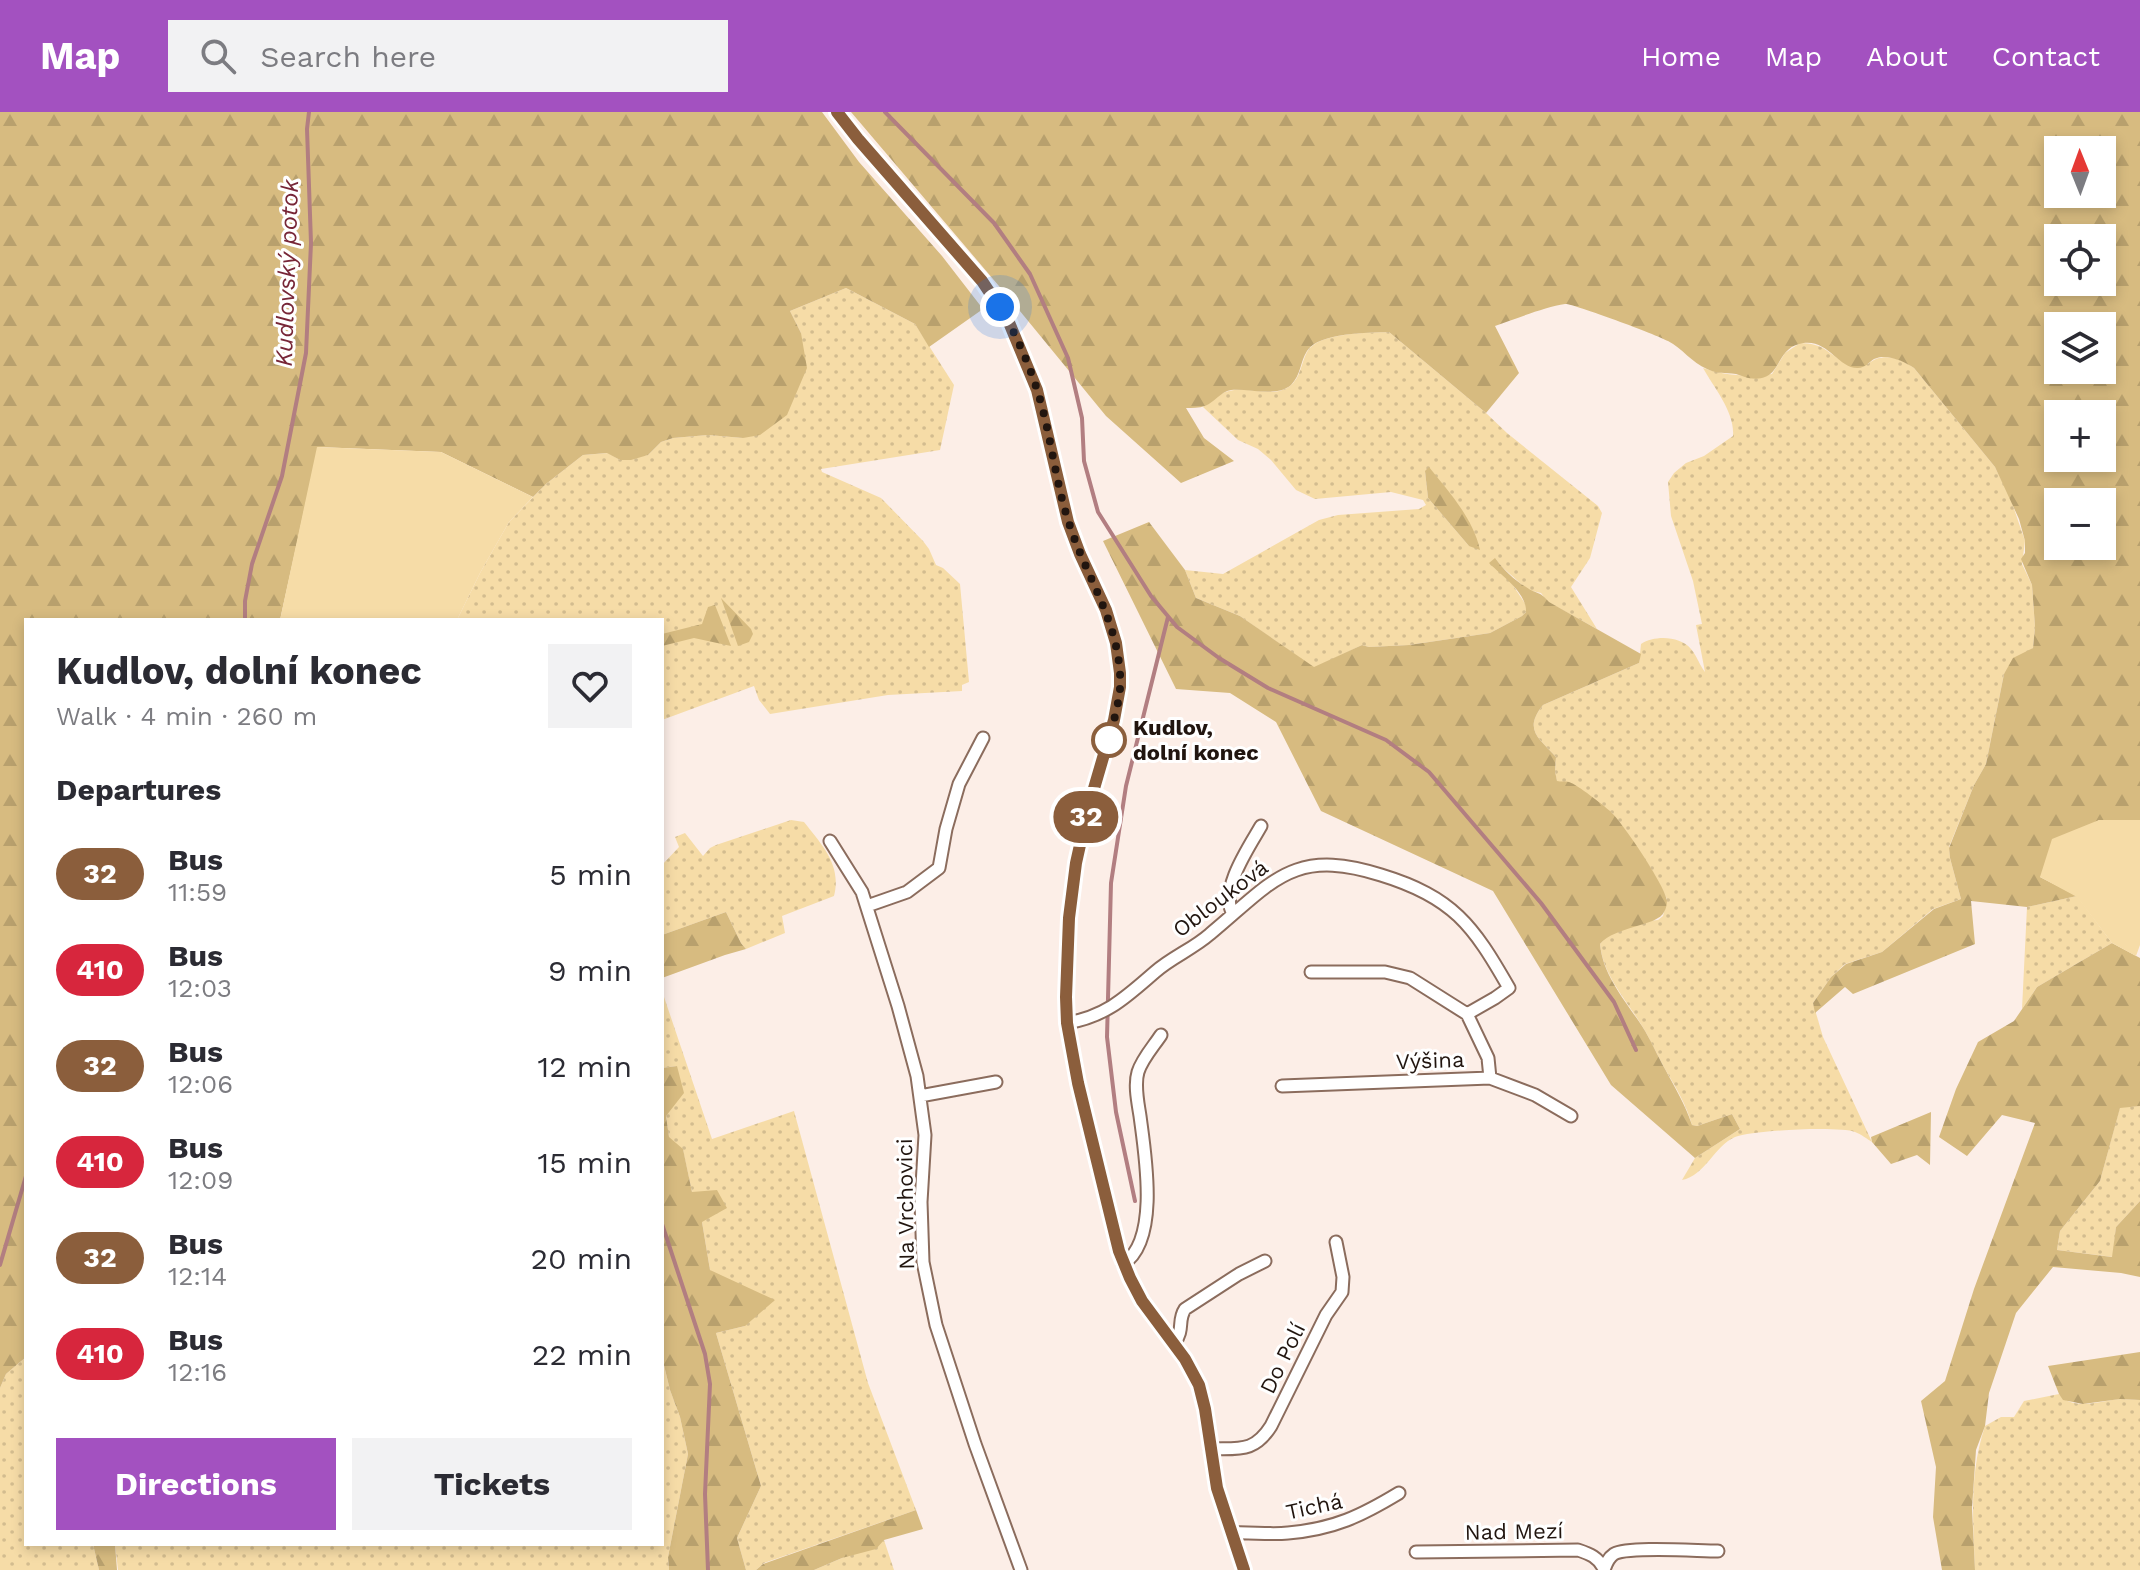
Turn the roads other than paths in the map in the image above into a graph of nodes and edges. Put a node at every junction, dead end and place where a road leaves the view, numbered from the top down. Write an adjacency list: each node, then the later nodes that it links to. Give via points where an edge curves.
1 (837, 112): 9 (street, via 982,281 1014,333 1037,390 1066,514 1116,643 1120,687 1076,863 1067,947)
2 (983, 738): 5 (street, via 959,784 939,868 907,892)
3 (1261, 826): 6 (street, via 1232,884 1228,900)
4 (830, 841): 5 (street, Na Vrchovici)
5 (867, 906): 14 (street, Na Vrchovici)
6 (1233, 914): 8 (street, Oblouková, via 1280,877 1313,866 1352,866 1420,889 1467,924 1509,988); 9 (street, Oblouková, via 1118,1004)
7 (1311, 972): 8 (street, via 1385,972 1410,978)
8 (1467, 1014): 11 (street, via 1488,1058)
9 (1067, 1023): 18 (street)
10 (1161, 1035): 18 (street, via 1137,1073 1146,1227 1138,1250)
11 (1490, 1078): 13 (street, Výšina); 15 (street, Výšina)
12 (996, 1082): 14 (street)
13 (1282, 1086)
14 (920, 1096): 25 (street, Na Vrchovici, via 925,1135 923,1262 936,1325)
15 (1571, 1116)
16 (1336, 1242): 20 (street, Do Polí, via 1342,1292 1271,1426 1252,1446)
17 (1265, 1261): 19 (street, via 1185,1309)
18 (1123, 1264): 19 (street)
19 (1174, 1344): 20 (street, via 1202,1393)
20 (1210, 1449): 22 (street)
21 (1399, 1493): 22 (street, Tichá, via 1331,1527)
22 (1232, 1533): 26 (street)
23 (1718, 1551): 27 (street, via 1616,1553)
24 (1416, 1552): 27 (street, Nad Mezí, via 1578,1550 1592,1554)
25 (1021, 1570)
26 (1244, 1570)
27 (1604, 1570)

